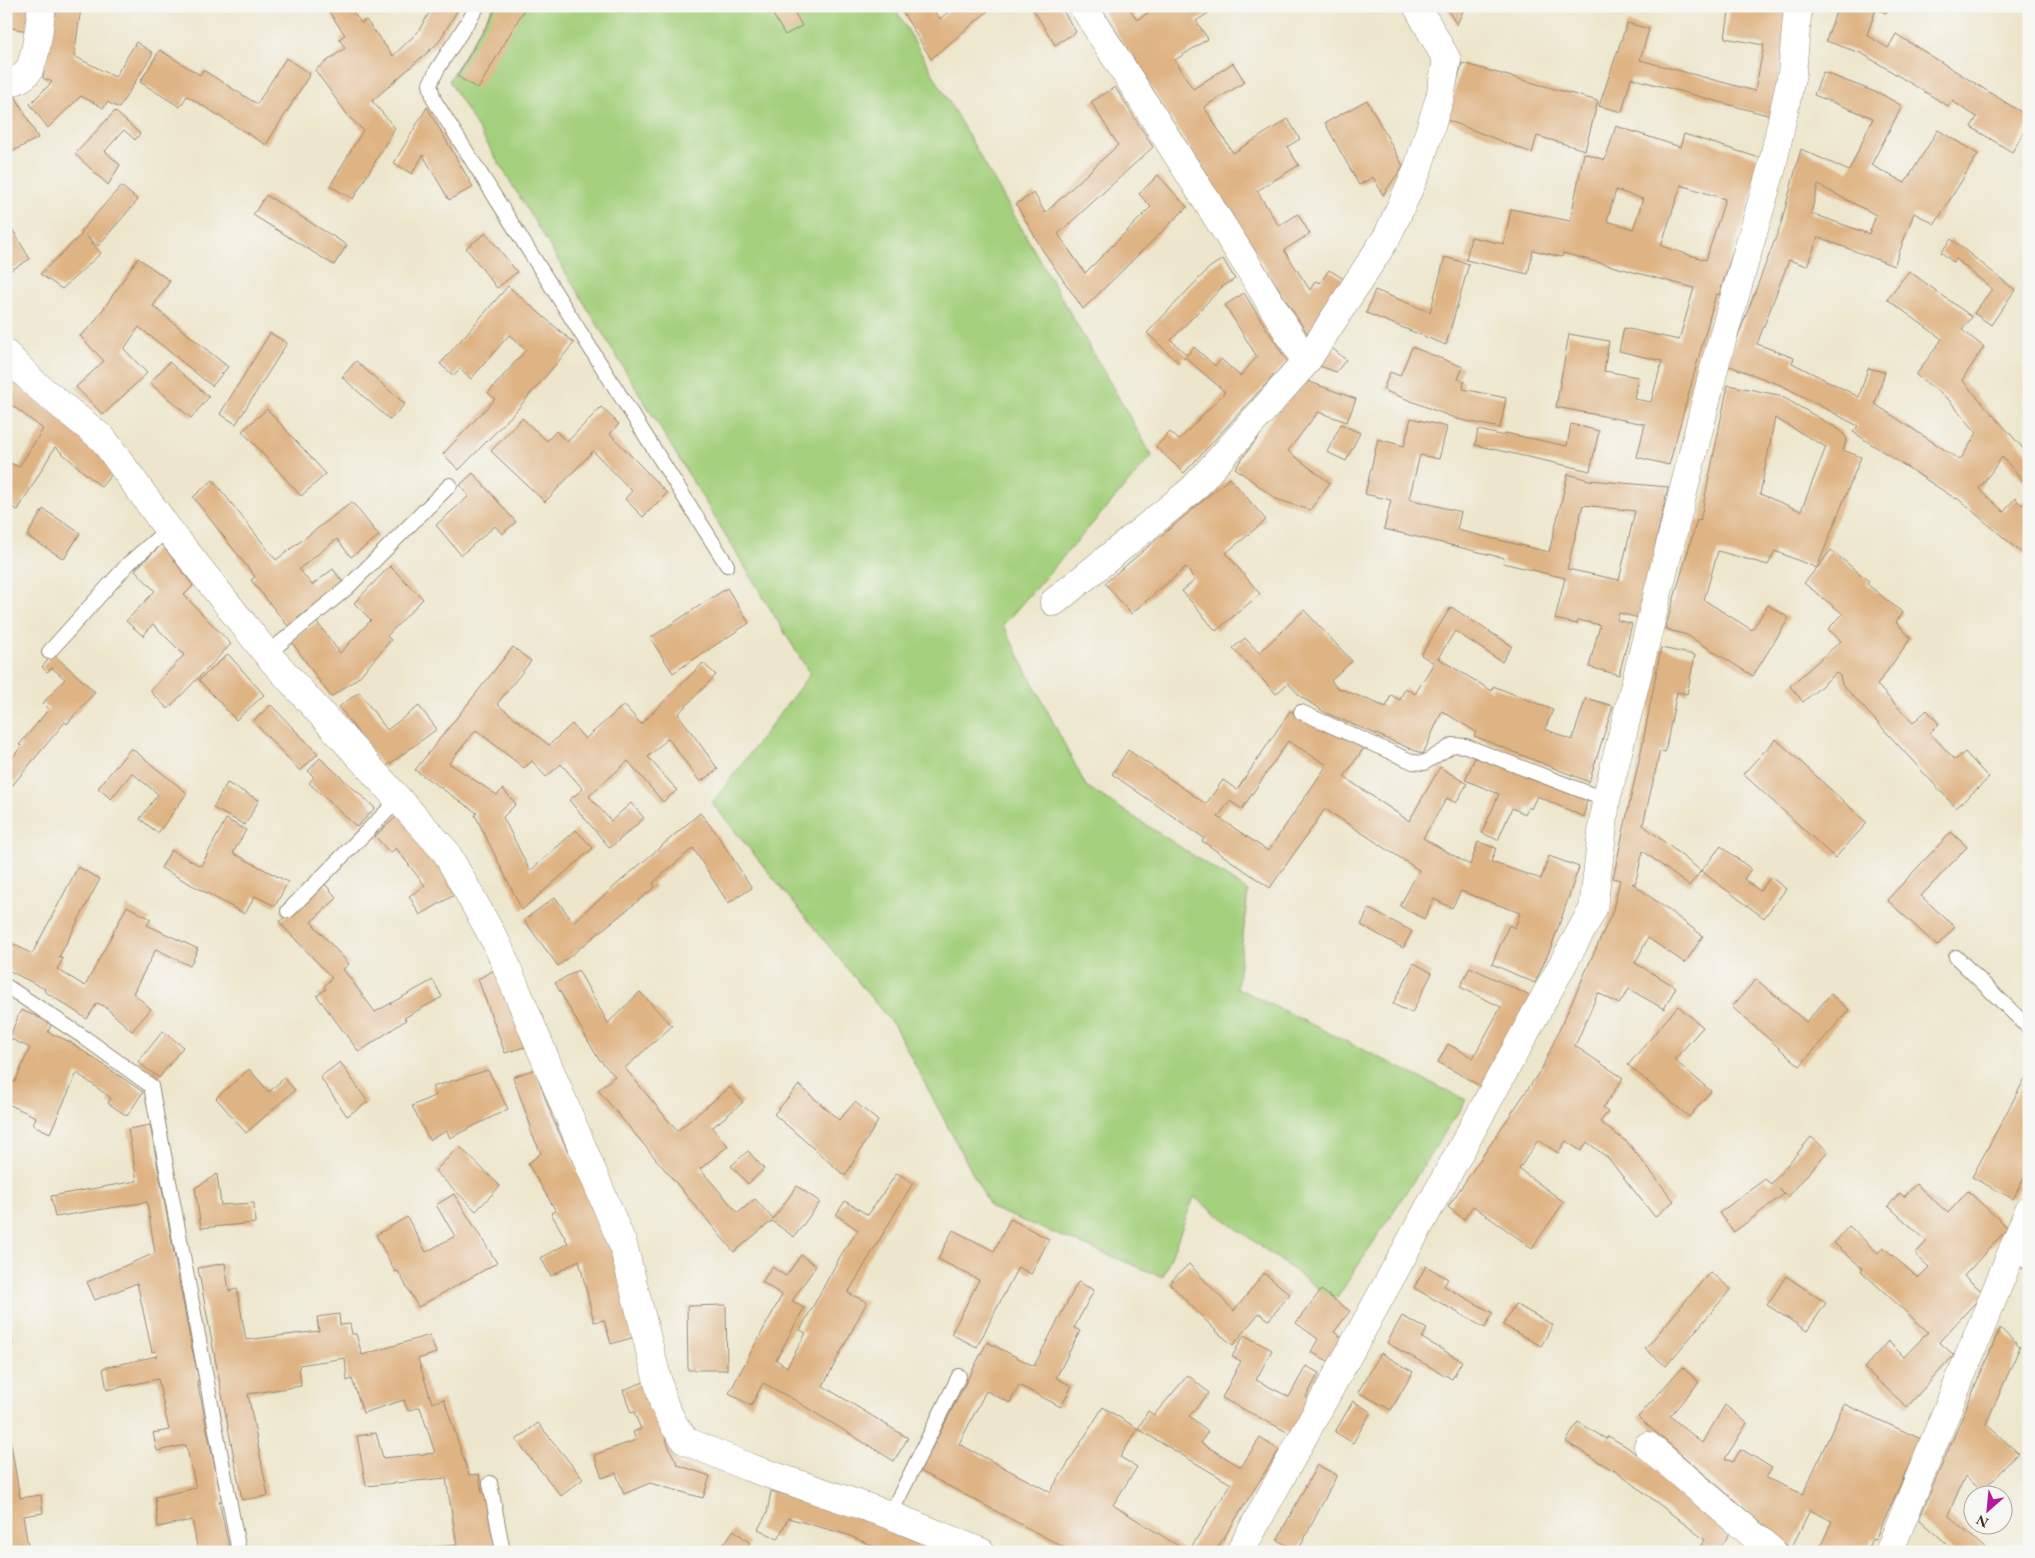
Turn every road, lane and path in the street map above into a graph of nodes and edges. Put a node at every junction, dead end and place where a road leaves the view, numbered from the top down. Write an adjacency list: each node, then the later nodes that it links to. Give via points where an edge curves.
1 (42, 6): 6 (street, via 33,59 20,79)
2 (478, 6): 11 (lane, via 430,84 434,100)
3 (1082, 6): 8 (street)
4 (1417, 6): 8 (street, via 1448,60 1417,171 1387,237)
5 (1798, 6): 17 (street, via 1792,73 1772,167 1716,361)
6 (6, 84)
7 (6, 354): 10 (street, via 35,384 103,439)
8 (1306, 362): 12 (street, via 1193,489)
9 (450, 485): 14 (lane, via 347,588)
10 (168, 529): 13 (lane, via 129,563); 14 (street)
11 (726, 566)
12 (1054, 602)
13 (49, 652)
14 (267, 654): 16 (street)
15 (1301, 712): 17 (lane, via 1413,762 1424,763 1453,745 1466,746)
16 (399, 799): 18 (lane); 27 (street, via 446,852 498,946 623,1245 664,1405 674,1425 686,1441 748,1467)
17 (1606, 800): 31 (street, via 1593,909)
18 (288, 911)
19 (1956, 957): 21 (lane)
20 (6, 986): 28 (lane, via 86,1038 151,1086)
21 (2029, 1028)
22 (2029, 1210): 23 (street)
23 (2020, 1256): 33 (street)
24 (959, 1376): 27 (lane)
25 (1648, 1446): 32 (street)
26 (490, 1483): 29 (lane)
27 (890, 1515): 30 (street)
28 (239, 1552)
29 (503, 1552)
30 (981, 1552)
31 (1240, 1552)
32 (1773, 1552)
33 (1889, 1552)

